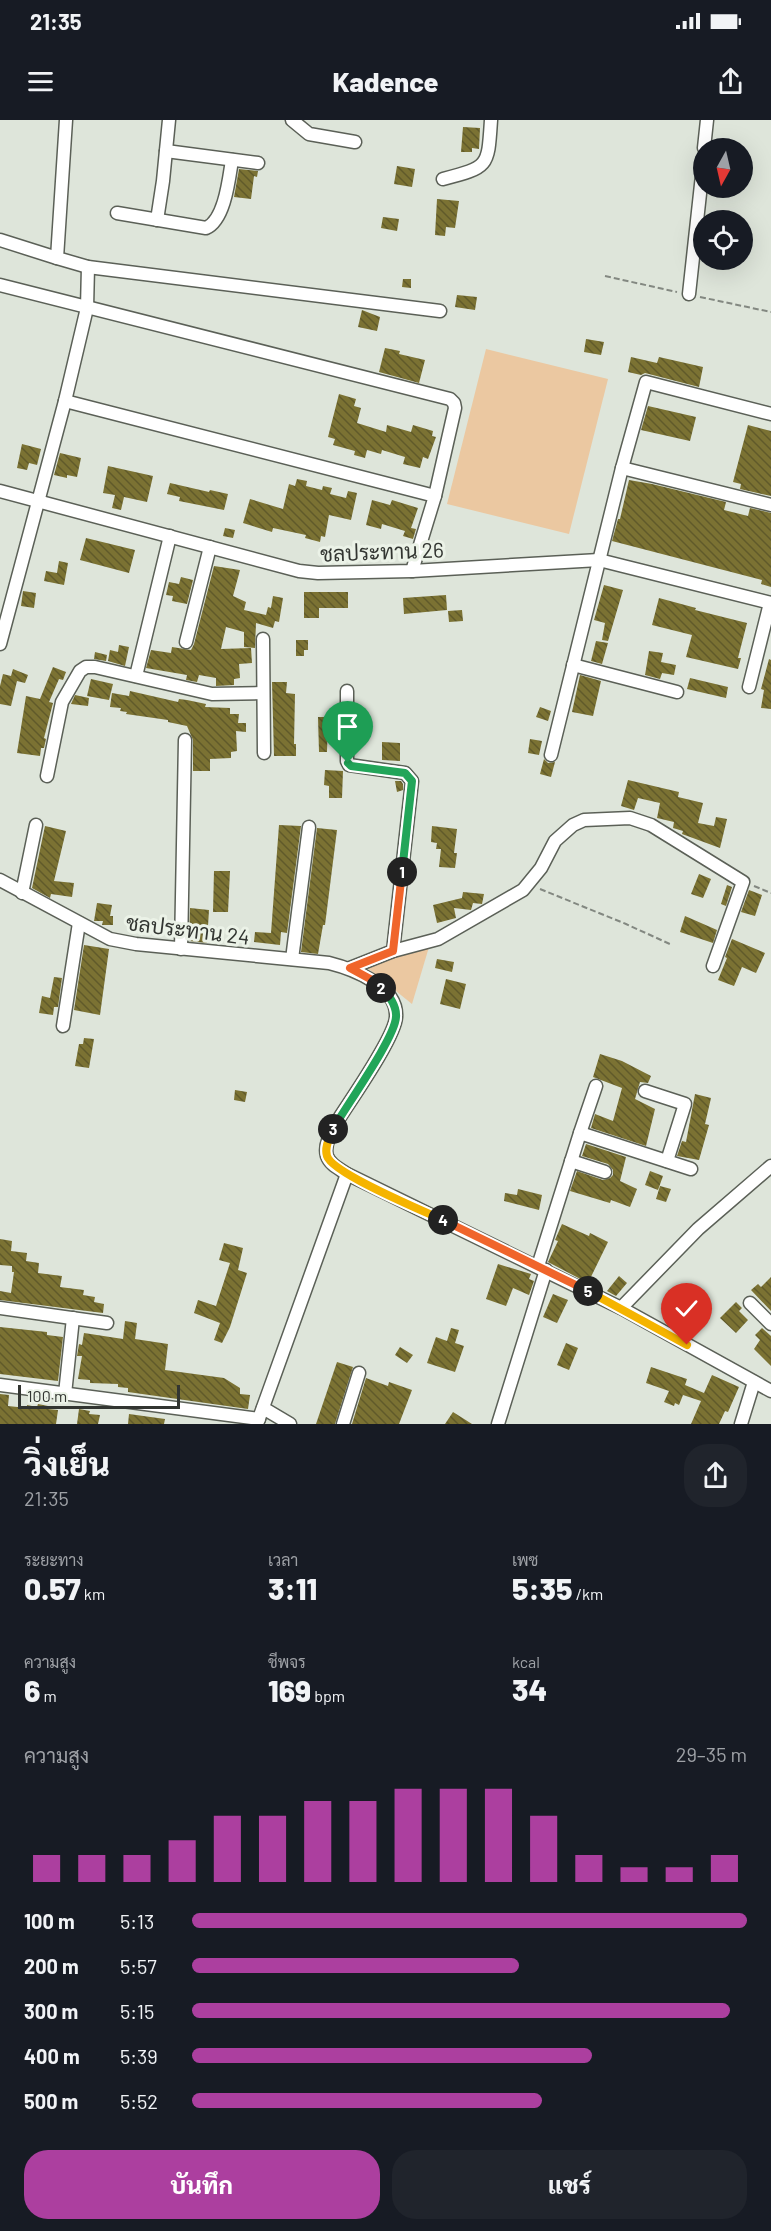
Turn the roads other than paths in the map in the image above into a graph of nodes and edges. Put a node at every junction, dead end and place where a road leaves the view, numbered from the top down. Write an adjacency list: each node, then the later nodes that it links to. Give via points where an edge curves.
1 (66, 120): 16 (street)
2 (169, 120): 8 (street)
3 (292, 120): 7 (street, via 309,134)
4 (491, 120): 11 (street, via 486,161 473,171)
5 (707, 120): 6 (street)
6 (705, 138)
7 (355, 142)
8 (166, 151): 9 (street); 14 (street)
9 (232, 160): 10 (street); 14 (street, via 225,199 212,226)
10 (258, 163)
11 (443, 179)
12 (700, 198): 19 (street)
13 (117, 213): 14 (street)
14 (157, 220)
15 (0, 240): 16 (street)
16 (57, 258): 17 (street)
17 (88, 267): 20 (street); 21 (street)
18 (0, 285): 20 (street)
19 (689, 294)
20 (87, 308): 22 (street); 26 (street, via 450,399 455,408)
21 (440, 310)
22 (65, 400): 26 (street); 27 (street)
23 (771, 414): 24 (street, via 646,382)
24 (622, 468): 28 (street); 31 (street)
25 (0, 491): 27 (street, ชลประทาน 26)
26 (435, 496): 32 (street)
27 (38, 500): 29 (street, ชลประทาน 26); 36 (street)
28 (771, 505)
29 (170, 536): 30 (street, ชลประทาน 26); 38 (street)
30 (210, 547): 32 (street, ชลประทาน 26, via 280,567 318,573); 35 (street)
31 (599, 560): 32 (street, ชลประทาน 26); 33 (street, ชลประทาน 26); 37 (street)
32 (412, 571)
33 (771, 603): 39 (street)
34 (262, 639): 42 (street)
35 (186, 642)
36 (0, 644)
37 (573, 665): 41 (street); 45 (street)
38 (136, 676): 42 (street, via 212,694); 46 (street, via 95,667 80,671 62,702)
39 (749, 687)
40 (346, 691): 53 (street, via 349,765 405,773 412,781)
41 (677, 692)
42 (263, 693): 44 (street)
43 (185, 740): 52 (street)
44 (264, 753)
45 (551, 755)
46 (47, 776)
47 (36, 825): 50 (street)
48 (309, 827): 54 (street)
49 (0, 880): 50 (street, ชลประทาน 24)
50 (22, 893): 51 (street, ชลประทาน 24)
51 (79, 923): 52 (street, ชลประทาน 24, via 110,939); 57 (street)
52 (181, 949): 54 (street, ชลประทาน 24)
53 (393, 951): 55 (street, via 438,939 523,890 555,841 573,825 584,820 630,818 651,825 743,882); 56 (street)
54 (292, 959): 56 (street, ชลประทาน 24)
55 (713, 966)
56 (350, 968): 66 (street, via 387,993 396,1017 390,1036 327,1145 327,1157)
57 (63, 1026)
58 (596, 1086): 60 (street)
59 (645, 1091): 62 (street, via 685,1104)
60 (580, 1133): 61 (street); 62 (street)
61 (571, 1161): 65 (street); 67 (street)
62 (667, 1161): 64 (street)
63 (771, 1166): 70 (street, via 698,1229)
64 (691, 1169)
65 (605, 1172)
66 (347, 1174): 67 (street); 79 (street)
67 (542, 1268): 70 (street); 82 (street)
68 (750, 1303): 73 (street)
69 (0, 1308): 71 (street)
70 (621, 1308): 75 (street)
71 (73, 1318): 72 (street); 78 (street)
72 (107, 1323)
73 (771, 1324)
74 (359, 1373): 81 (street)
75 (754, 1382): 77 (street); 83 (street)
76 (0, 1385): 78 (street)
77 (771, 1391)
78 (65, 1394): 79 (street)
79 (260, 1417): 80 (street)
80 (290, 1424)
81 (342, 1424)
82 (498, 1424)
83 (741, 1424)

